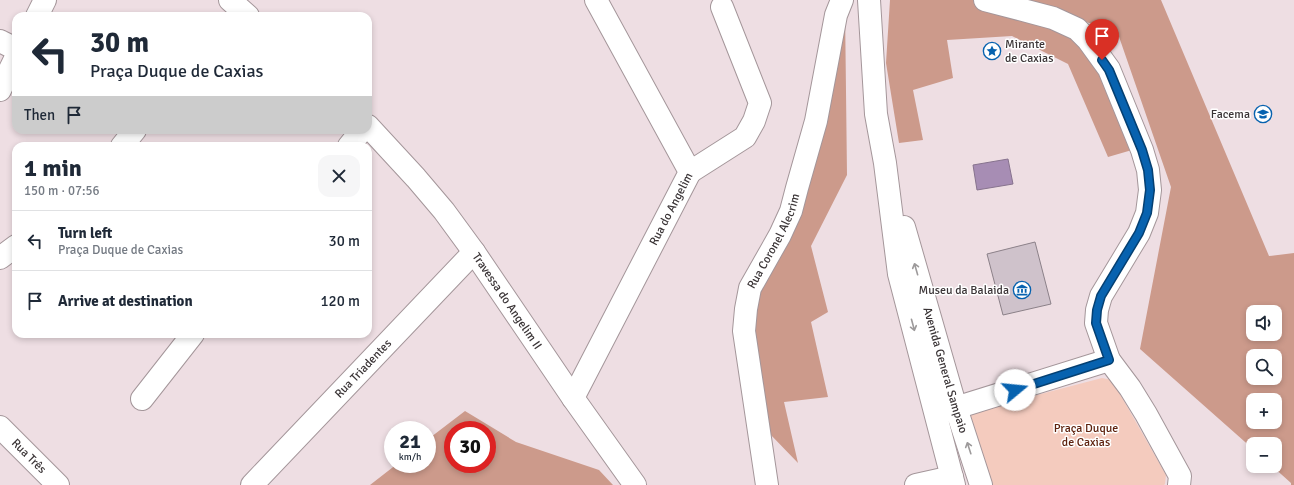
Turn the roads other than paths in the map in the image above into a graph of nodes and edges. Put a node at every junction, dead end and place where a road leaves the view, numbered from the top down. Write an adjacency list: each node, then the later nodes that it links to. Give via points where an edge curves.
1 (45, 0): 7 (street)
2 (596, 0): 17 (street, Rua do Angelim)
3 (842, 0): 31 (street, Rua Coronel Alecrim, via 836,15 816,121 791,211 750,288 746,310 744,331)
4 (868, 0): 25 (street, Avenida General Sampaio, via 876,114 885,163)
5 (985, 0): 22 (street, via 1053,18 1077,29 1109,70 1142,150 1150,190 1147,213 1139,233 1101,296 1097,310 1096,323)
6 (722, 7): 17 (street, via 760,103 754,122 745,137)
7 (39, 12)
8 (0, 41): 9 (street)
9 (12, 47)
10 (12, 65): 11 (street)
11 (0, 90)
12 (372, 130): 19 (street, Travessa do Angelim II, via 416,178)
13 (132, 134): 15 (street)
14 (359, 134): 16 (street)
15 (125, 142)
16 (352, 142)
17 (690, 172): 23 (street, Rua do Angelim)
18 (12, 249): 20 (street)
19 (474, 252): 23 (street, Travessa do Angelim II); 29 (street, Rua Triadentes)
20 (0, 258)
21 (190, 338): 24 (street)
22 (1109, 360): 25 (street); 34 (street, via 1146,414 1180,476)
23 (573, 398): 30 (street, Travessa do Angelim II)
24 (142, 399)
25 (946, 411): 27 (street, Avenida General Sampaio); 33 (street, Avenida General Sampaio, one-way to 25)
26 (0, 427): 28 (street, Rua Três)
27 (953, 481): 32 (street)
28 (58, 485)
29 (252, 485)
30 (635, 485)
31 (767, 485)
32 (916, 485)
33 (981, 485)
34 (1179, 485)

